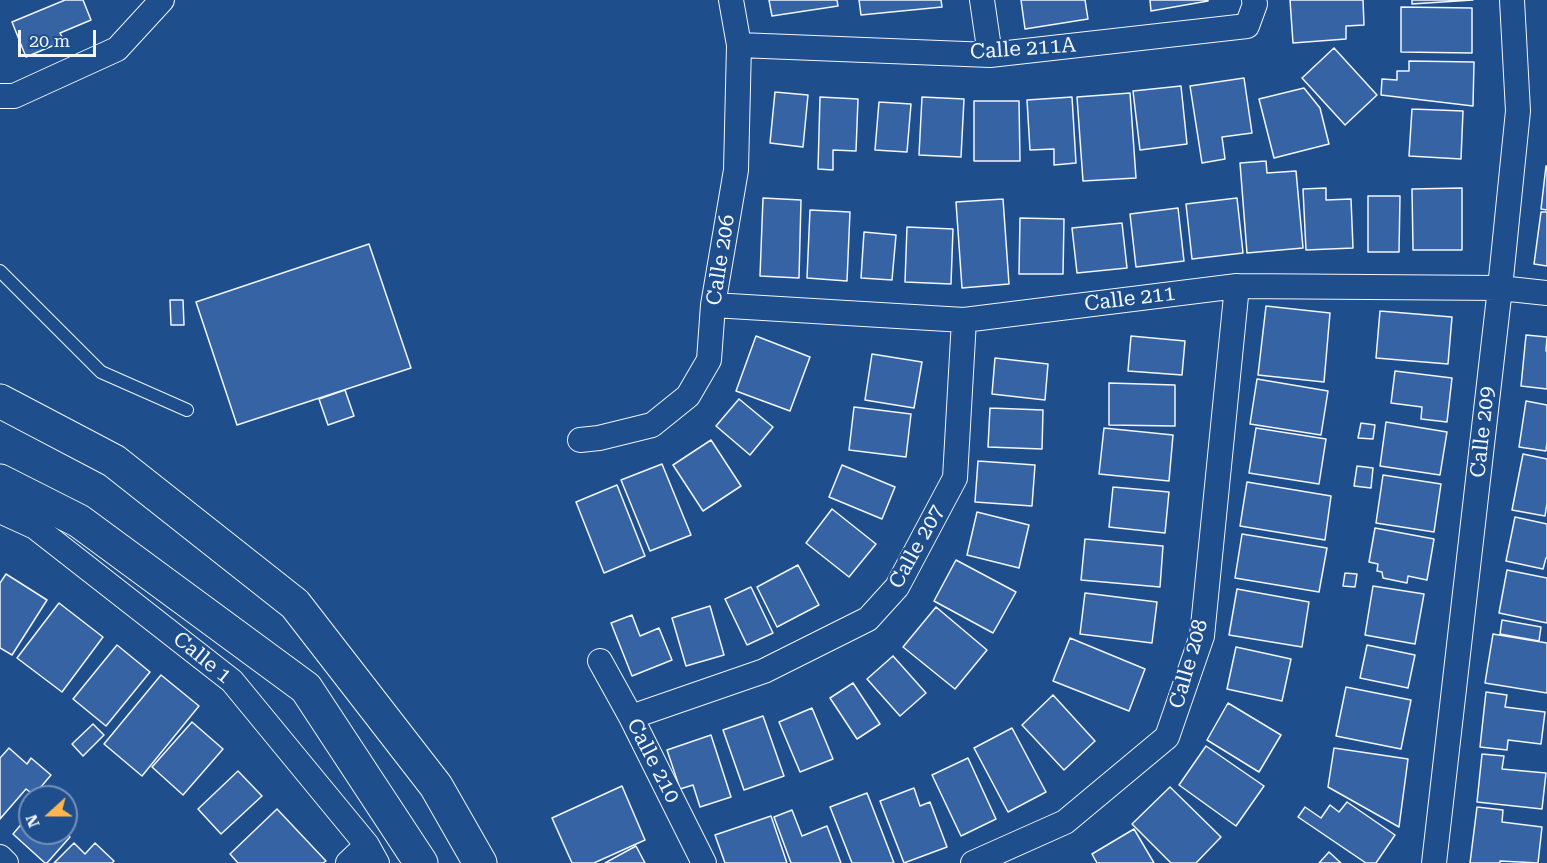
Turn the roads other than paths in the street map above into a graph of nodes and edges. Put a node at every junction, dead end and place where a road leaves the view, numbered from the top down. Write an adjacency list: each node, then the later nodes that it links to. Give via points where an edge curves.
1 (162, 0): 8 (street, via 117,49 14,96)
2 (731, 0): 6 (street, Calle 206)
3 (982, 0): 7 (street)
4 (1512, 0): 11 (street, Calle 209, via 1518,111)
5 (1255, 2): 7 (street, Calle 211A, via 1247,26)
6 (739, 45): 7 (street, Calle 211A); 13 (street, Calle 206, via 736,170)
7 (990, 56)
8 (0, 96)
9 (0, 270): 17 (lane, via 101,372)
10 (1237, 286): 11 (street, Calle 211); 14 (street, Calle 211); 31 (street, Calle 208, via 1202,636 1167,736 1065,822)
11 (1500, 288): 12 (street, Calle 211); 32 (street, Calle 209)
12 (1547, 293)
13 (713, 305): 14 (street, Calle 211); 19 (street, Calle 206, via 709,360 688,396 652,425)
14 (964, 320): 23 (street, Calle 207, via 955,478 897,587 868,619 764,671)
15 (0, 381): 18 (main road)
16 (0, 401): 18 (main road)
17 (187, 410)
18 (58, 431): 29 (main road, via 114,460 296,604 436,786)
19 (580, 441)
20 (0, 481): 28 (main road, via 79,521 306,688)
21 (0, 511): 24 (street, Calle 1, via 35,527 232,681)
22 (600, 661): 23 (street, Calle 210)
23 (631, 717): 30 (street, Calle 210)
24 (372, 854): 27 (street)
25 (0, 857): 26 (street)
26 (6, 863)
27 (348, 863)
28 (421, 863)
29 (480, 863)
30 (704, 863)
31 (973, 863)
32 (1434, 863)

